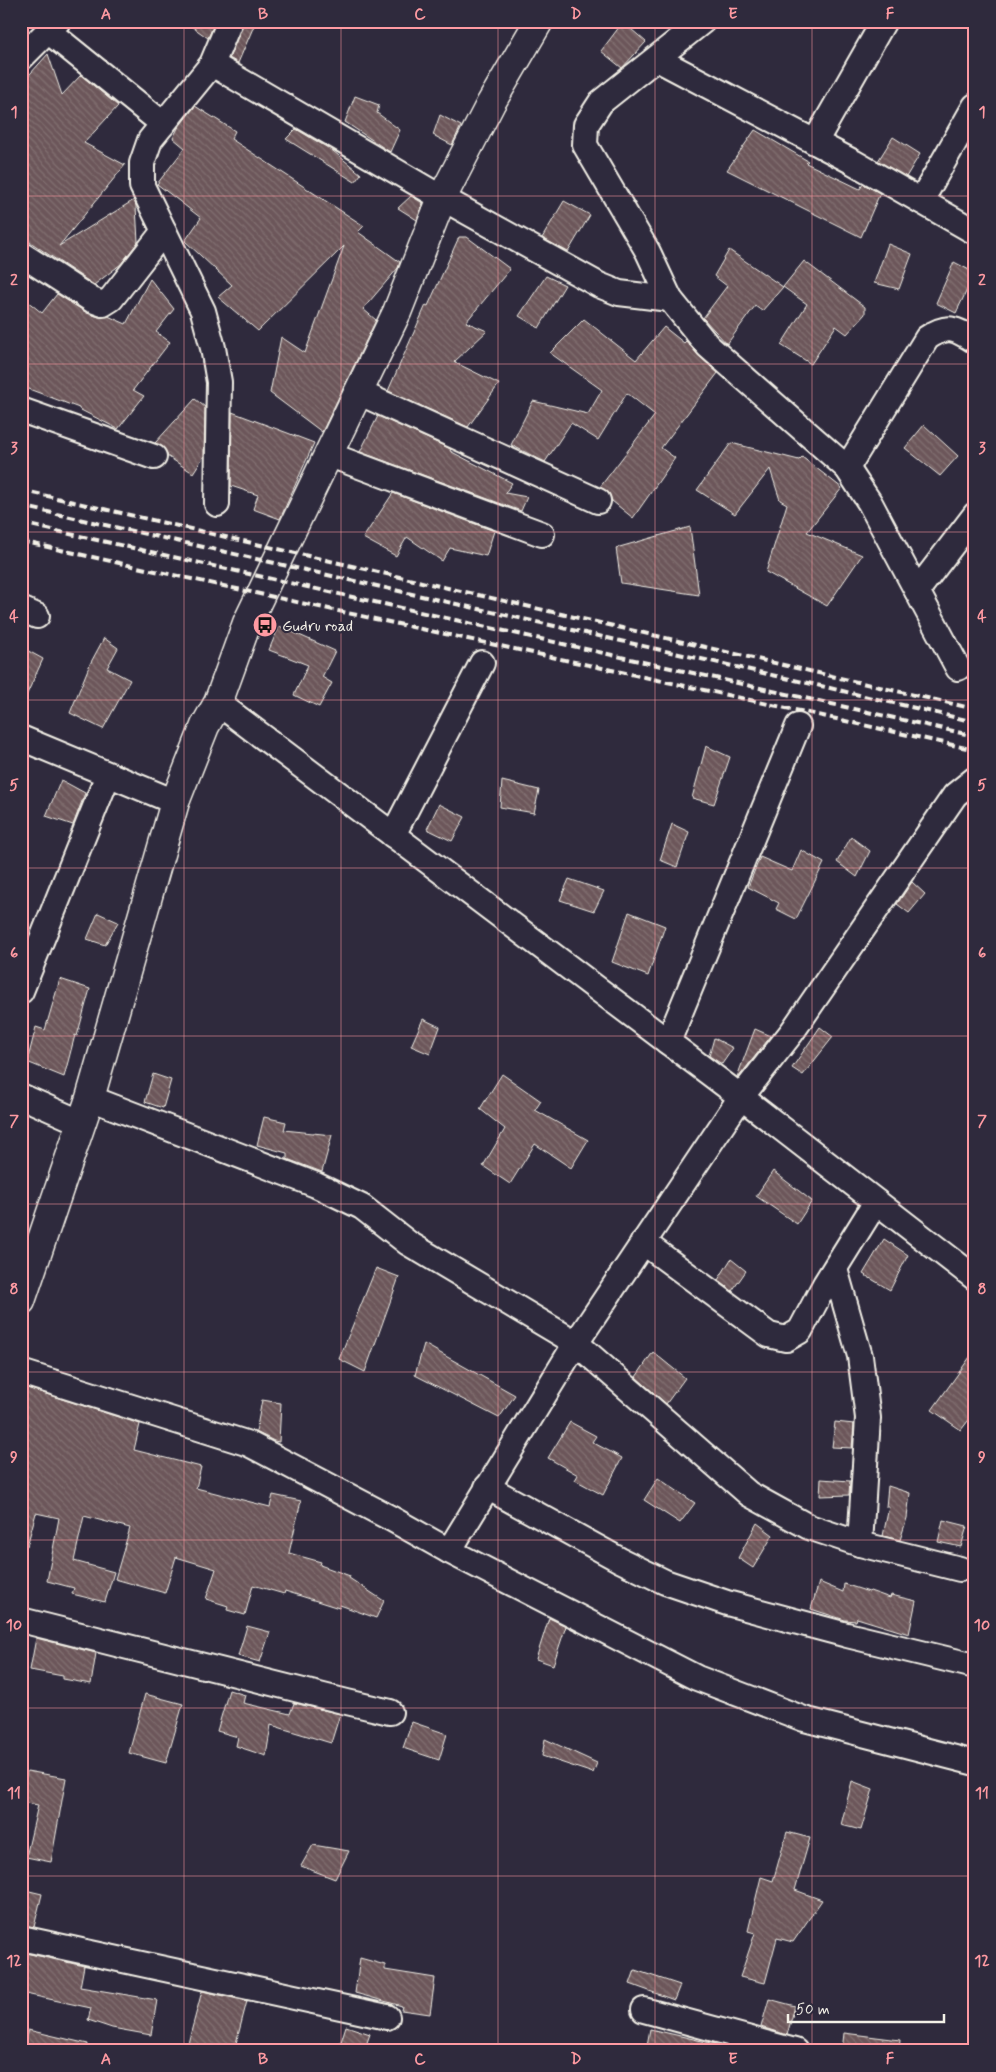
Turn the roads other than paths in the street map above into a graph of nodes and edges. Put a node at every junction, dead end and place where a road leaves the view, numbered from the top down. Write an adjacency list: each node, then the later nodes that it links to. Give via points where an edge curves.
1 (230, 21): 8 (street)
2 (539, 21): 12 (street, via 491,103)
3 (702, 21): 7 (street)
4 (884, 21): 11 (street)
5 (53, 26): 6 (street); 10 (street)
6 (21, 58)
7 (657, 59): 11 (street); 17 (street, via 601,102 586,125 585,145 648,252)
8 (212, 64): 10 (street); 12 (street)
9 (975, 106): 13 (street)
10 (164, 124): 14 (street, via 150,140 142,163 142,186)
11 (815, 142): 13 (street)
12 (442, 198): 17 (street, via 599,285 619,293); 19 (street, via 397,312)
13 (921, 201): 15 (street)
14 (164, 231): 16 (street, via 111,299 102,304); 25 (street, via 203,311 213,348 219,382)
15 (975, 232)
16 (21, 254)
17 (670, 299): 23 (street, via 708,346)
18 (975, 340): 23 (street, via 956,329 939,330 927,338)
19 (360, 393): 21 (street); 24 (street)
20 (21, 410): 22 (street)
21 (330, 455): 27 (street); 31 (street, via 247,624)
22 (154, 457)
23 (847, 468): 28 (street, via 870,503)
24 (598, 501)
25 (217, 504)
26 (975, 515): 28 (street)
27 (542, 534)
28 (917, 591): 30 (street)
29 (482, 662): 37 (street)
30 (958, 668)
31 (218, 703): 36 (street, via 205,726); 37 (street)
32 (798, 726): 39 (street)
33 (21, 738): 34 (street)
34 (108, 775): 36 (street); 38 (street)
35 (975, 779): 41 (street, via 955,795 792,1032)
36 (175, 802): 42 (street)
37 (392, 835): 39 (street)
38 (21, 991)
39 (668, 1042): 41 (street)
40 (21, 1096): 42 (street)
41 (741, 1097): 43 (street); 44 (street)
42 (86, 1111): 47 (street); 48 (street, via 316,1185 362,1207 408,1243)
43 (876, 1202): 45 (street); 46 (street)
44 (644, 1242): 45 (street, via 769,1335 786,1339 800,1330); 48 (street)
45 (835, 1269): 51 (street, via 860,1356 868,1418)
46 (975, 1278)
47 (21, 1301)
48 (576, 1343): 50 (street); 51 (street, via 749,1494 809,1527)
49 (21, 1372): 52 (street, via 249,1444)
50 (487, 1487): 52 (street); 55 (street, via 665,1582 727,1603)
51 (860, 1544): 53 (street)
52 (449, 1551): 57 (street, via 697,1678 804,1719)
53 (960, 1569)
54 (21, 1620): 56 (street)
55 (975, 1666)
56 (390, 1712)
57 (975, 1764)
58 (21, 1938): 60 (street)
59 (644, 2010): 61 (street)
60 (387, 2017)
61 (795, 2051)

